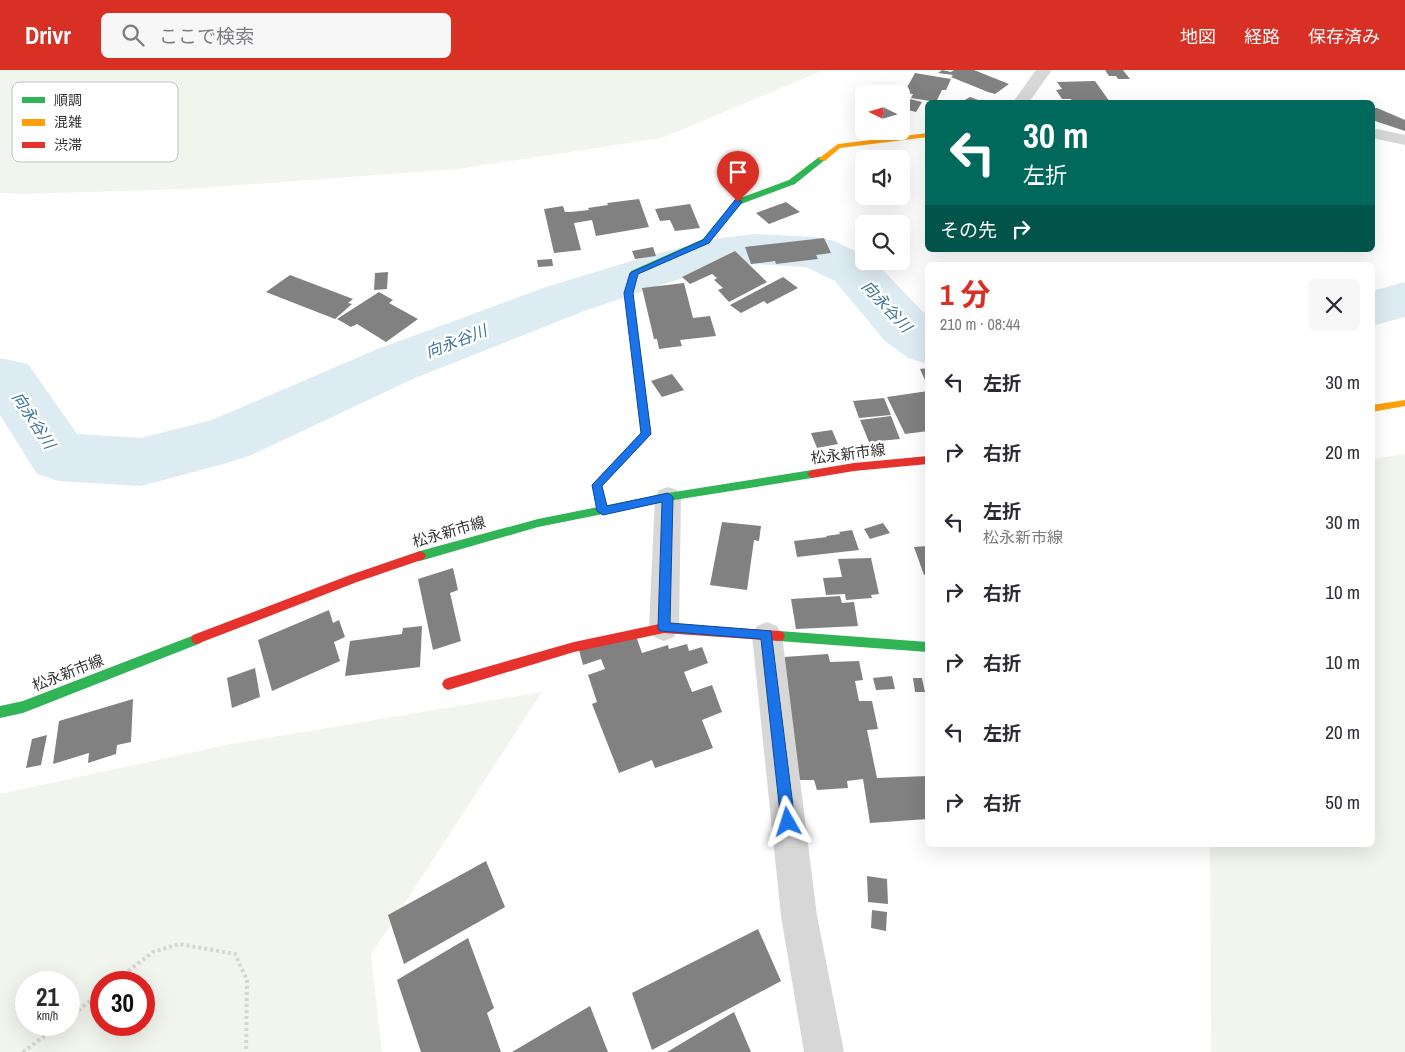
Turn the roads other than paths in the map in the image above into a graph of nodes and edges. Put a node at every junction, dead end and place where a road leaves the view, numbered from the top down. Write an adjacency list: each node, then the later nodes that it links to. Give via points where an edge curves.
1 (1044, 70): 2 (street)
2 (1022, 100)
3 (1375, 134): 5 (street)
4 (925, 135): 10 (street, via 838,146 792,182 738,202 706,241 634,273 629,293 646,434 597,485)
5 (1405, 140)
6 (1405, 403): 7 (street)
7 (1375, 408)
8 (925, 460): 9 (street, 松永新市線)
9 (668, 497): 10 (street, 松永新市線); 11 (street)
10 (603, 511): 15 (street, 松永新市線, via 538,523 424,554 22,707)
11 (664, 628): 12 (street); 14 (street, via 574,646)
12 (767, 634): 13 (street); 16 (street, via 799,916)
13 (925, 648)
14 (448, 684)
15 (0, 712)
16 (824, 1052)

